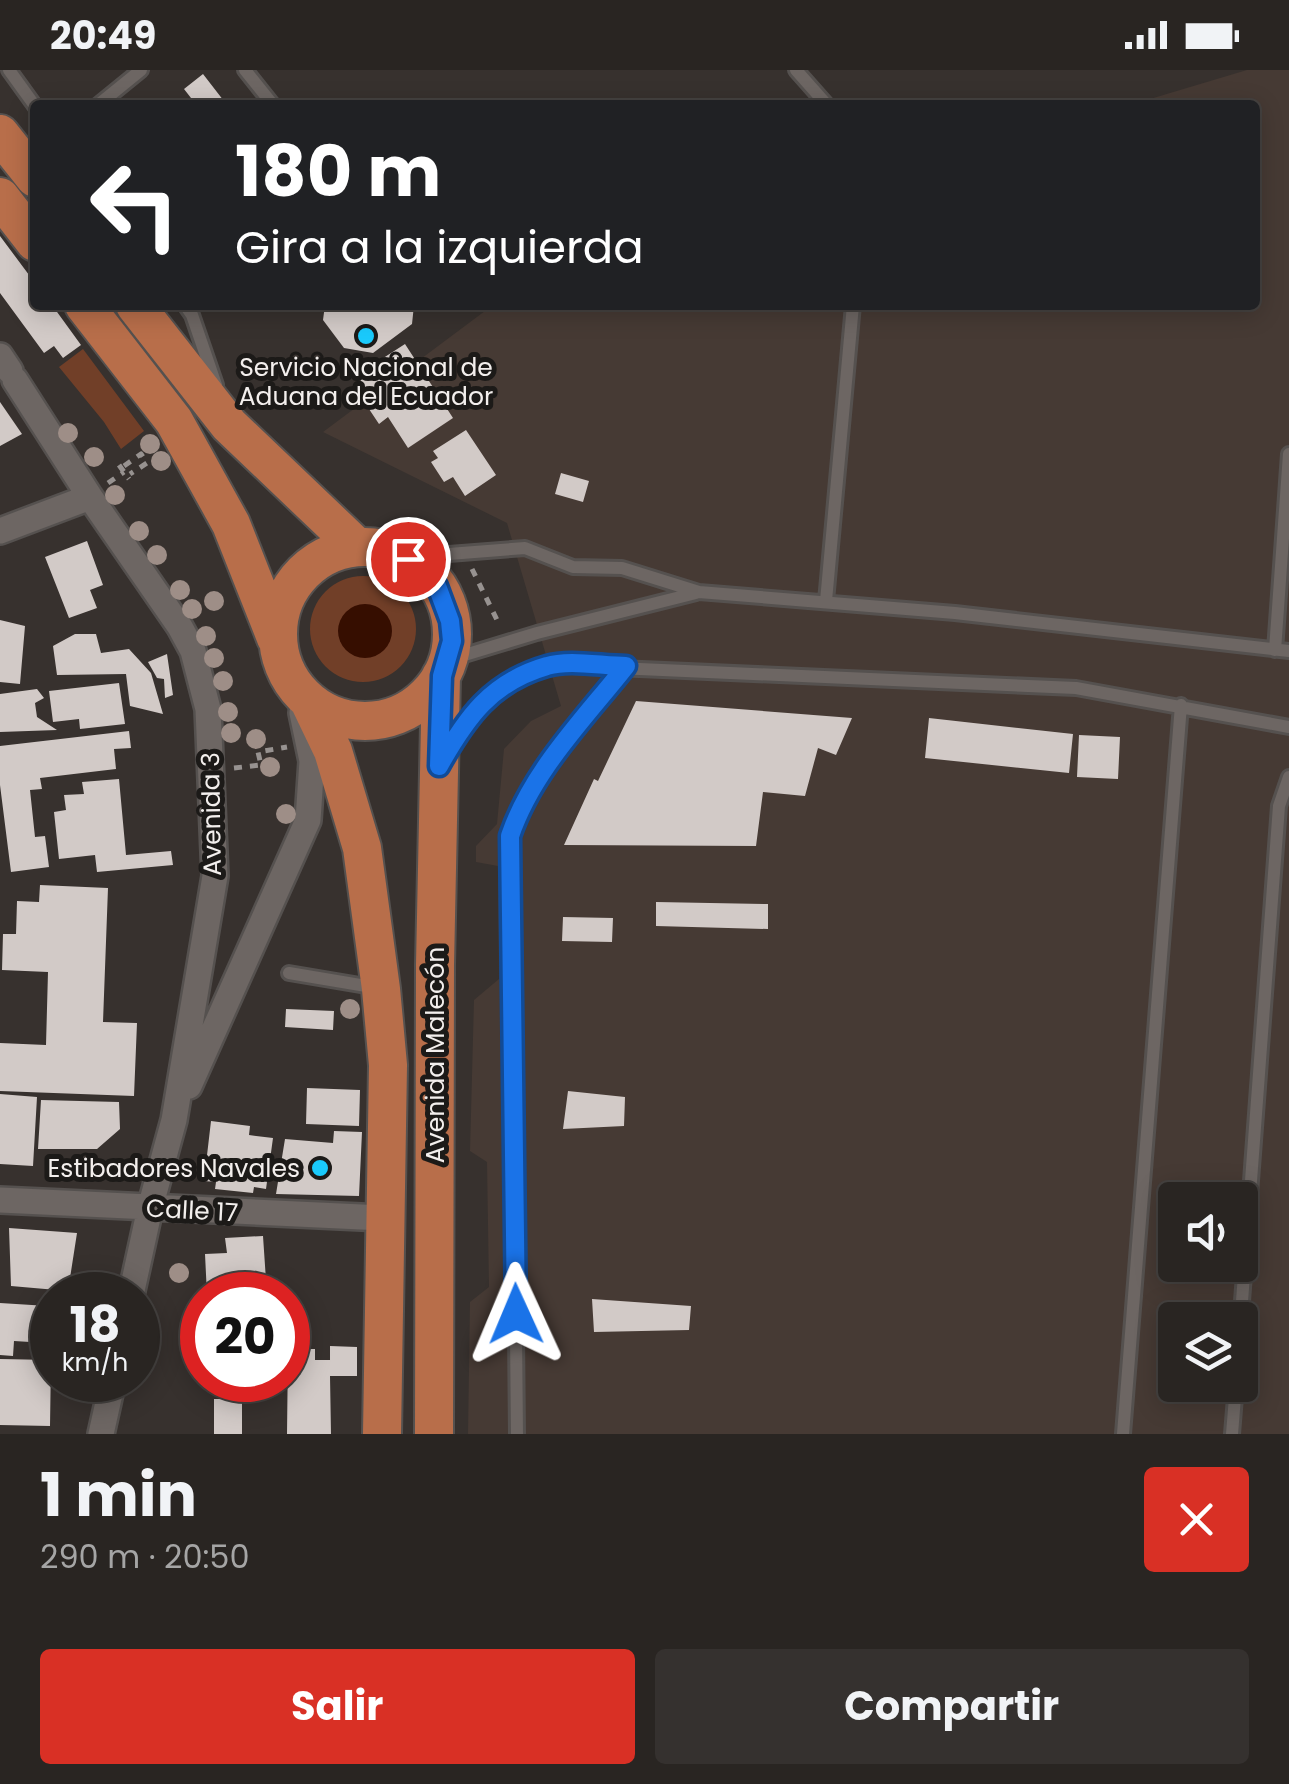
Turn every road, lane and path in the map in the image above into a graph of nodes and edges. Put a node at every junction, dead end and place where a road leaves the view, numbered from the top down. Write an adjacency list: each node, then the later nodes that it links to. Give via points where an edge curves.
1 (8, 70): 5 (lane)
2 (141, 70): 6 (lane)
3 (245, 70): 7 (lane)
4 (796, 70): 8 (lane)
5 (30, 100)
6 (104, 100)
7 (269, 100)
8 (823, 100)
9 (0, 134): 10 (main road)
10 (30, 172)
11 (0, 197): 12 (main road)
12 (30, 236)
13 (88, 310): 28 (main road, via 174,421 230,524)
14 (139, 310): 18 (main road)
15 (188, 310): 18 (lane)
16 (853, 310): 27 (lane)
17 (8, 369): 21 (street, Avenida 3)
18 (229, 425): 24 (main road)
19 (1289, 454): 22 (lane)
20 (126, 471): 21 (path)
21 (96, 492): 23 (street); 42 (street, Avenida 3, via 180,627 208,709 215,876)
22 (1286, 519): 30 (lane)
23 (0, 531)
24 (374, 549): 25 (lane); 28 (main road, via 320,559 292,586); 32 (main road, via 408,559 437,586 450,621)
25 (464, 553): 26 (lane, via 525,548 573,566 622,568); 29 (path)
26 (699, 592): 27 (lane); 29 (lane)
27 (826, 601): 30 (lane)
28 (278, 642): 33 (main road)
29 (507, 642): 32 (lane)
30 (1282, 650)
31 (626, 666): 34 (lane, via 1076,688); 37 (lane, via 549,665 512,682 462,725); 53 (lane, via 537,778 510,836)
32 (445, 668): 33 (main road, via 420,701 371,721 328,713); 37 (main road, Avenida Malecón)
33 (303, 695): 41 (main road, Avenida Malecón, via 333,750 362,848); 42 (street, via 312,760 308,820)
34 (1180, 706): 35 (lane); 54 (lane)
35 (1289, 727)
36 (289, 746): 38 (path, via 258,752 261,765)
37 (439, 766): 52 (main road, Avenida Malecón)
38 (226, 770)
39 (1289, 777): 47 (lane, via 1279,806)
40 (289, 973): 41 (lane)
41 (381, 989): 45 (main road, Avenida Malecón, via 388,1065)
42 (174, 1120): 44 (street, Avenida 3)
43 (0, 1200): 44 (street, Calle 17)
44 (150, 1208): 45 (street, Calle 17); 46 (street, Avenida 3)
45 (384, 1218): 51 (main road, Avenida Malecón)
46 (137, 1272)
47 (1242, 1302)
48 (108, 1402): 50 (street)
49 (1235, 1402): 55 (lane)
50 (101, 1434)
51 (382, 1434)
52 (434, 1434)
53 (517, 1434)
54 (1123, 1434)
55 (1232, 1434)

